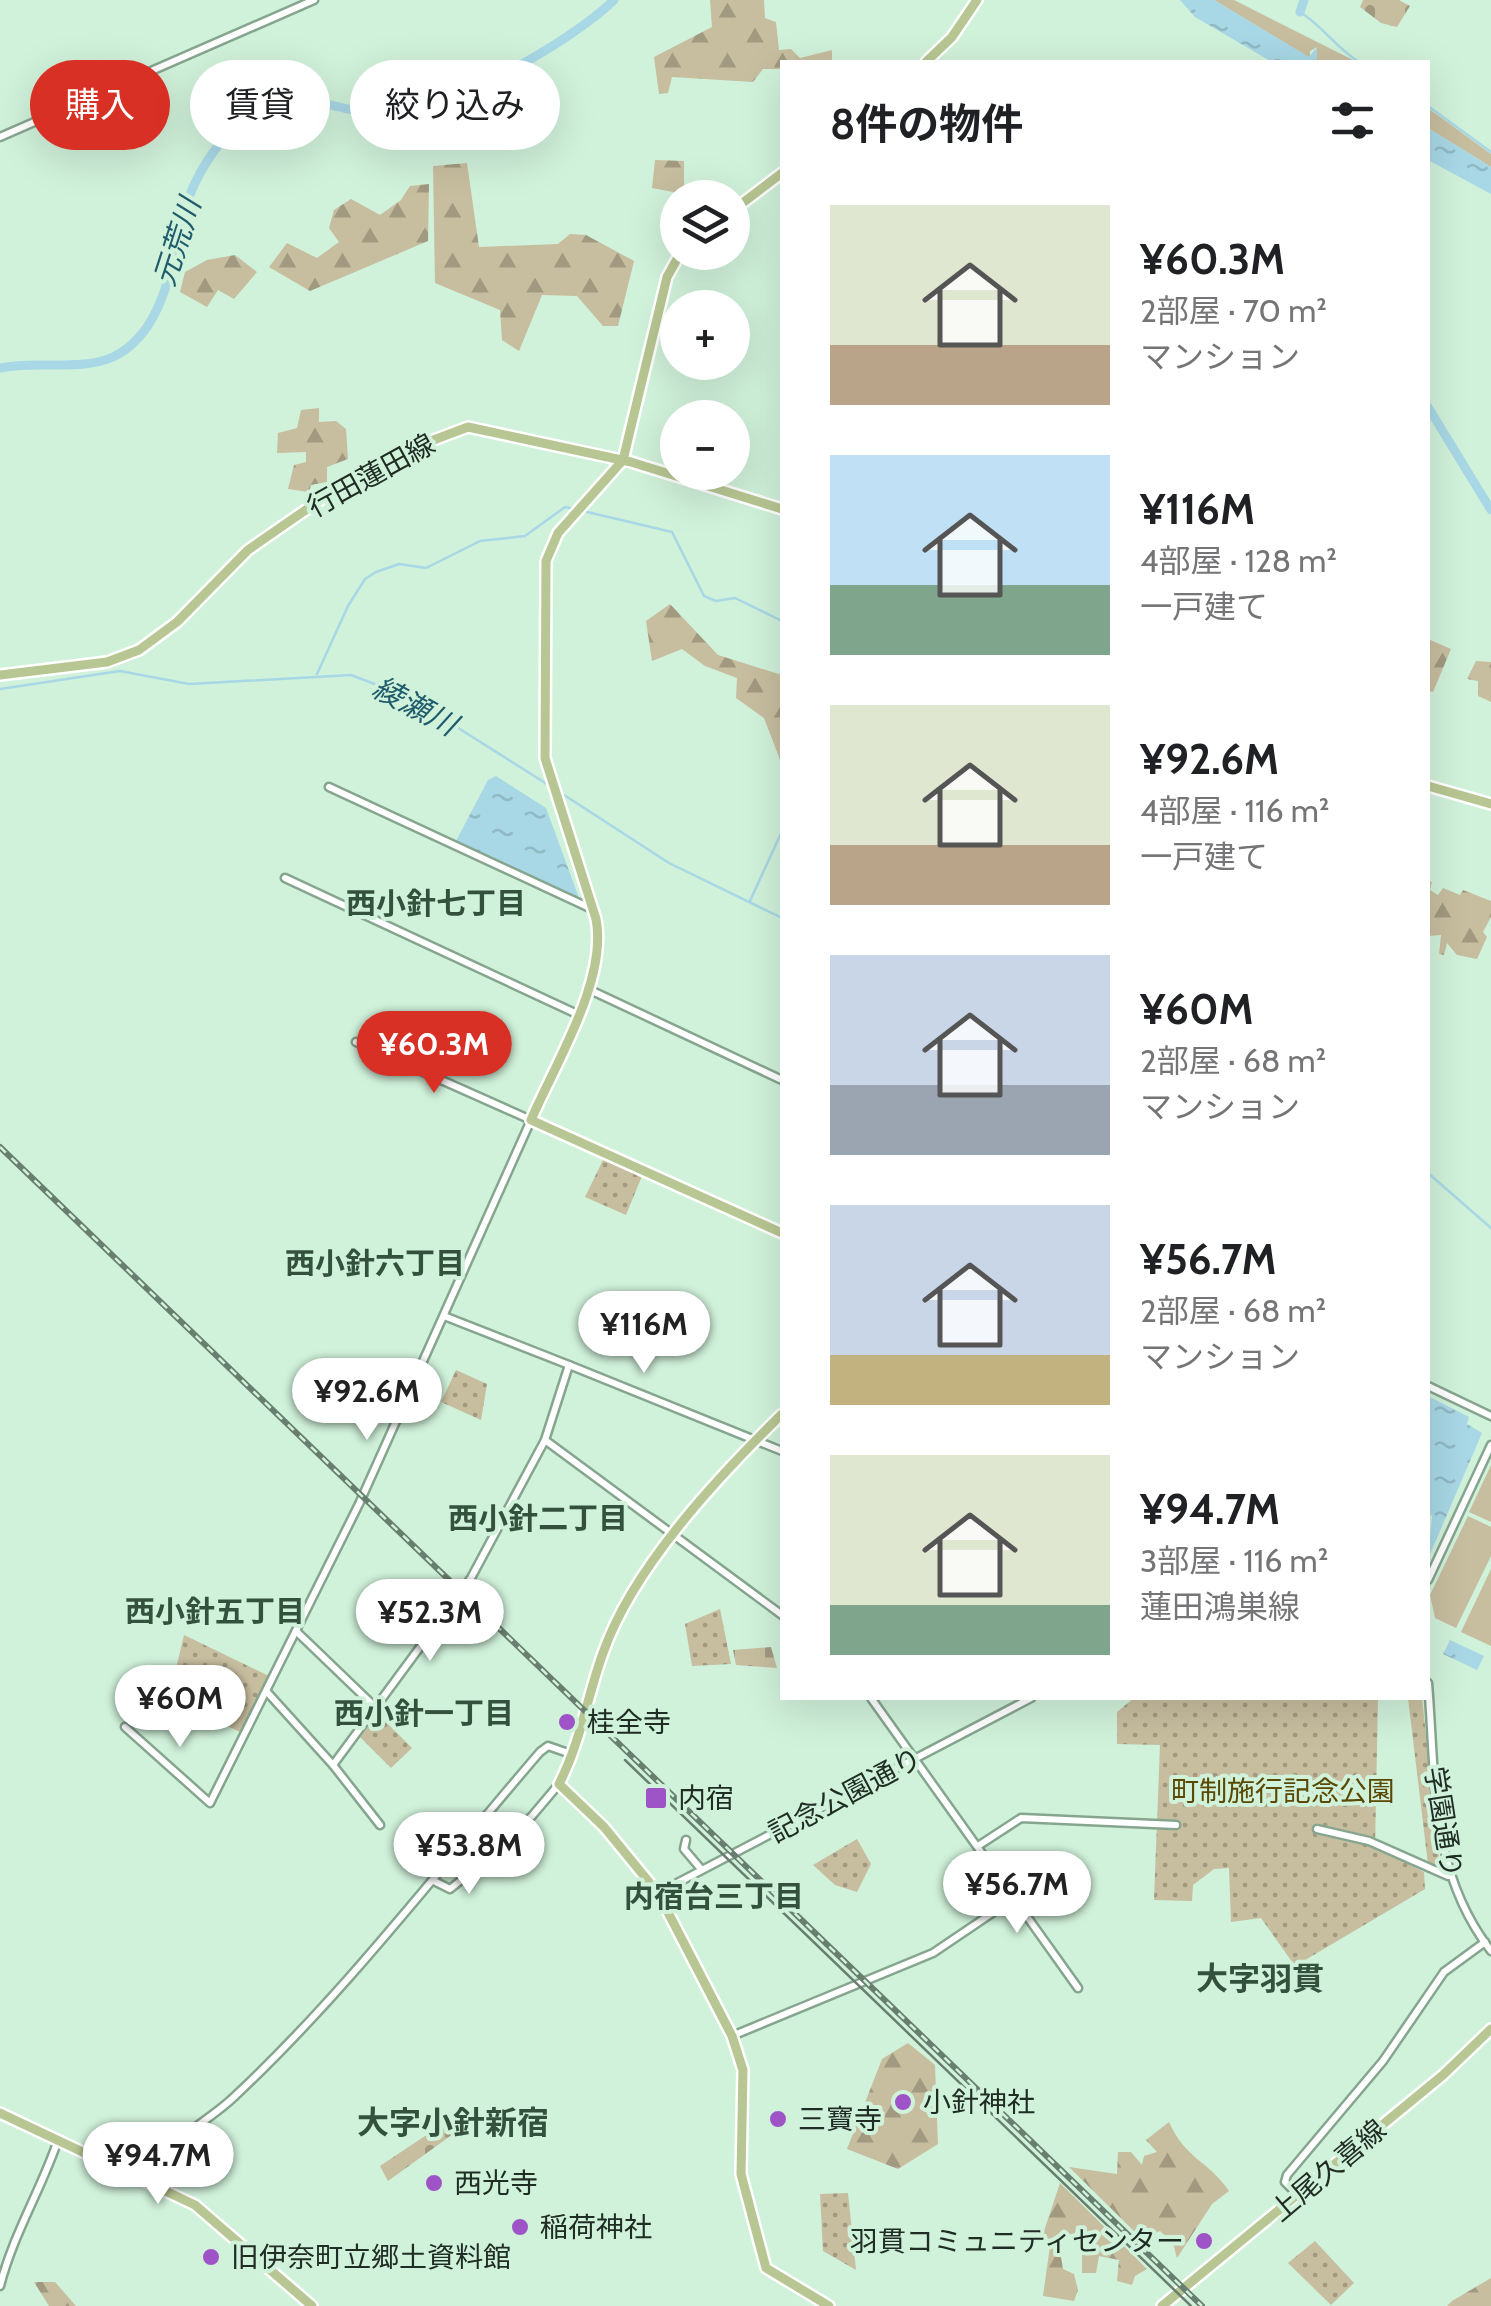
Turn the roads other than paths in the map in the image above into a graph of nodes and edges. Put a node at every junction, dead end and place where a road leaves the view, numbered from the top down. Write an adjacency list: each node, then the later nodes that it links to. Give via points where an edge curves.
1 (314, 0): 4 (street)
2 (977, 0): 3 (main road)
3 (928, 60)
4 (0, 137)
5 (780, 175): 6 (main road)
6 (750, 197)
7 (670, 270): 8 (main road)
8 (622, 460): 9 (main road, 行田蓮田線); 10 (main road, 行田蓮田線, via 484,427 455,430 346,482 248,550 177,622 138,650 107,662); 15 (main road, via 558,533 546,561 543,733 549,780)
9 (780, 508)
10 (0, 675)
11 (329, 787): 15 (street)
12 (1430, 787): 13 (main road)
13 (1491, 804)
14 (285, 878): 17 (street)
15 (593, 910): 16 (main road, via 599,952)
16 (588, 989): 17 (main road); 19 (street)
17 (577, 1014): 20 (main road)
18 (356, 1042): 20 (street)
19 (780, 1079)
20 (531, 1120): 21 (main road); 22 (street)
21 (780, 1232)
22 (444, 1316): 23 (street); 34 (street)
23 (569, 1365): 27 (street); 28 (street)
24 (1430, 1387): 26 (street)
25 (780, 1416): 28 (main road)
26 (1491, 1416)
27 (545, 1440): 31 (street); 39 (street, via 470,1578)
28 (755, 1440): 30 (street); 31 (main road, via 706,1489)
29 (1491, 1445): 32 (street)
30 (780, 1450)
31 (674, 1534): 33 (street); 41 (main road, via 609,1638)
32 (1430, 1576)
33 (780, 1614)
34 (297, 1632): 35 (street); 39 (street)
35 (267, 1692): 40 (street, via 210,1803); 43 (street)
36 (872, 1700): 42 (street)
37 (1027, 1700): 42 (street, 記念公園通り)
38 (1429, 1700): 51 (street, 学園通り)
39 (375, 1708): 43 (street)
40 (125, 1727)
41 (574, 1755): 44 (main road); 52 (street, via 548,1746 540,1752)
42 (914, 1759): 49 (street); 50 (street, 記念公園通り)
43 (333, 1765): 45 (street)
44 (559, 1784): 52 (street, via 450,1889); 53 (main road, via 604,1826)
45 (380, 1825)
46 (1176, 1825): 49 (street, via 1021,1818)
47 (1318, 1829): 51 (street, via 1369,1841)
48 (686, 1840): 50 (street, via 684,1850)
49 (978, 1846): 54 (street)
50 (701, 1869): 53 (street, 記念公園通り)
51 (1448, 1876): 55 (street, 学園通り)
52 (434, 1880): 62 (street, via 285,2046 231,2100 169,2146)
53 (658, 1893): 59 (main road)
54 (1013, 1899): 57 (street); 59 (street, via 933,1952)
55 (1484, 1942): 56 (street, 学園通り); 63 (street, via 1444,1972 1373,2074 1287,2175 1285,2182)
56 (1491, 1951)
57 (1078, 1988)
58 (1491, 2029): 63 (main road, 上尾久喜線)
59 (732, 2036): 67 (main road, via 744,2088 742,2174 766,2268)
60 (0, 2113): 61 (main road)
61 (58, 2140): 62 (main road); 64 (street)
62 (154, 2184): 66 (main road, via 211,2216)
63 (1298, 2195): 65 (main road, 上尾久喜線)
64 (0, 2286)
65 (1175, 2304): 68 (main road, 上尾久喜線)
66 (312, 2306)
67 (828, 2306)
68 (1162, 2306)

